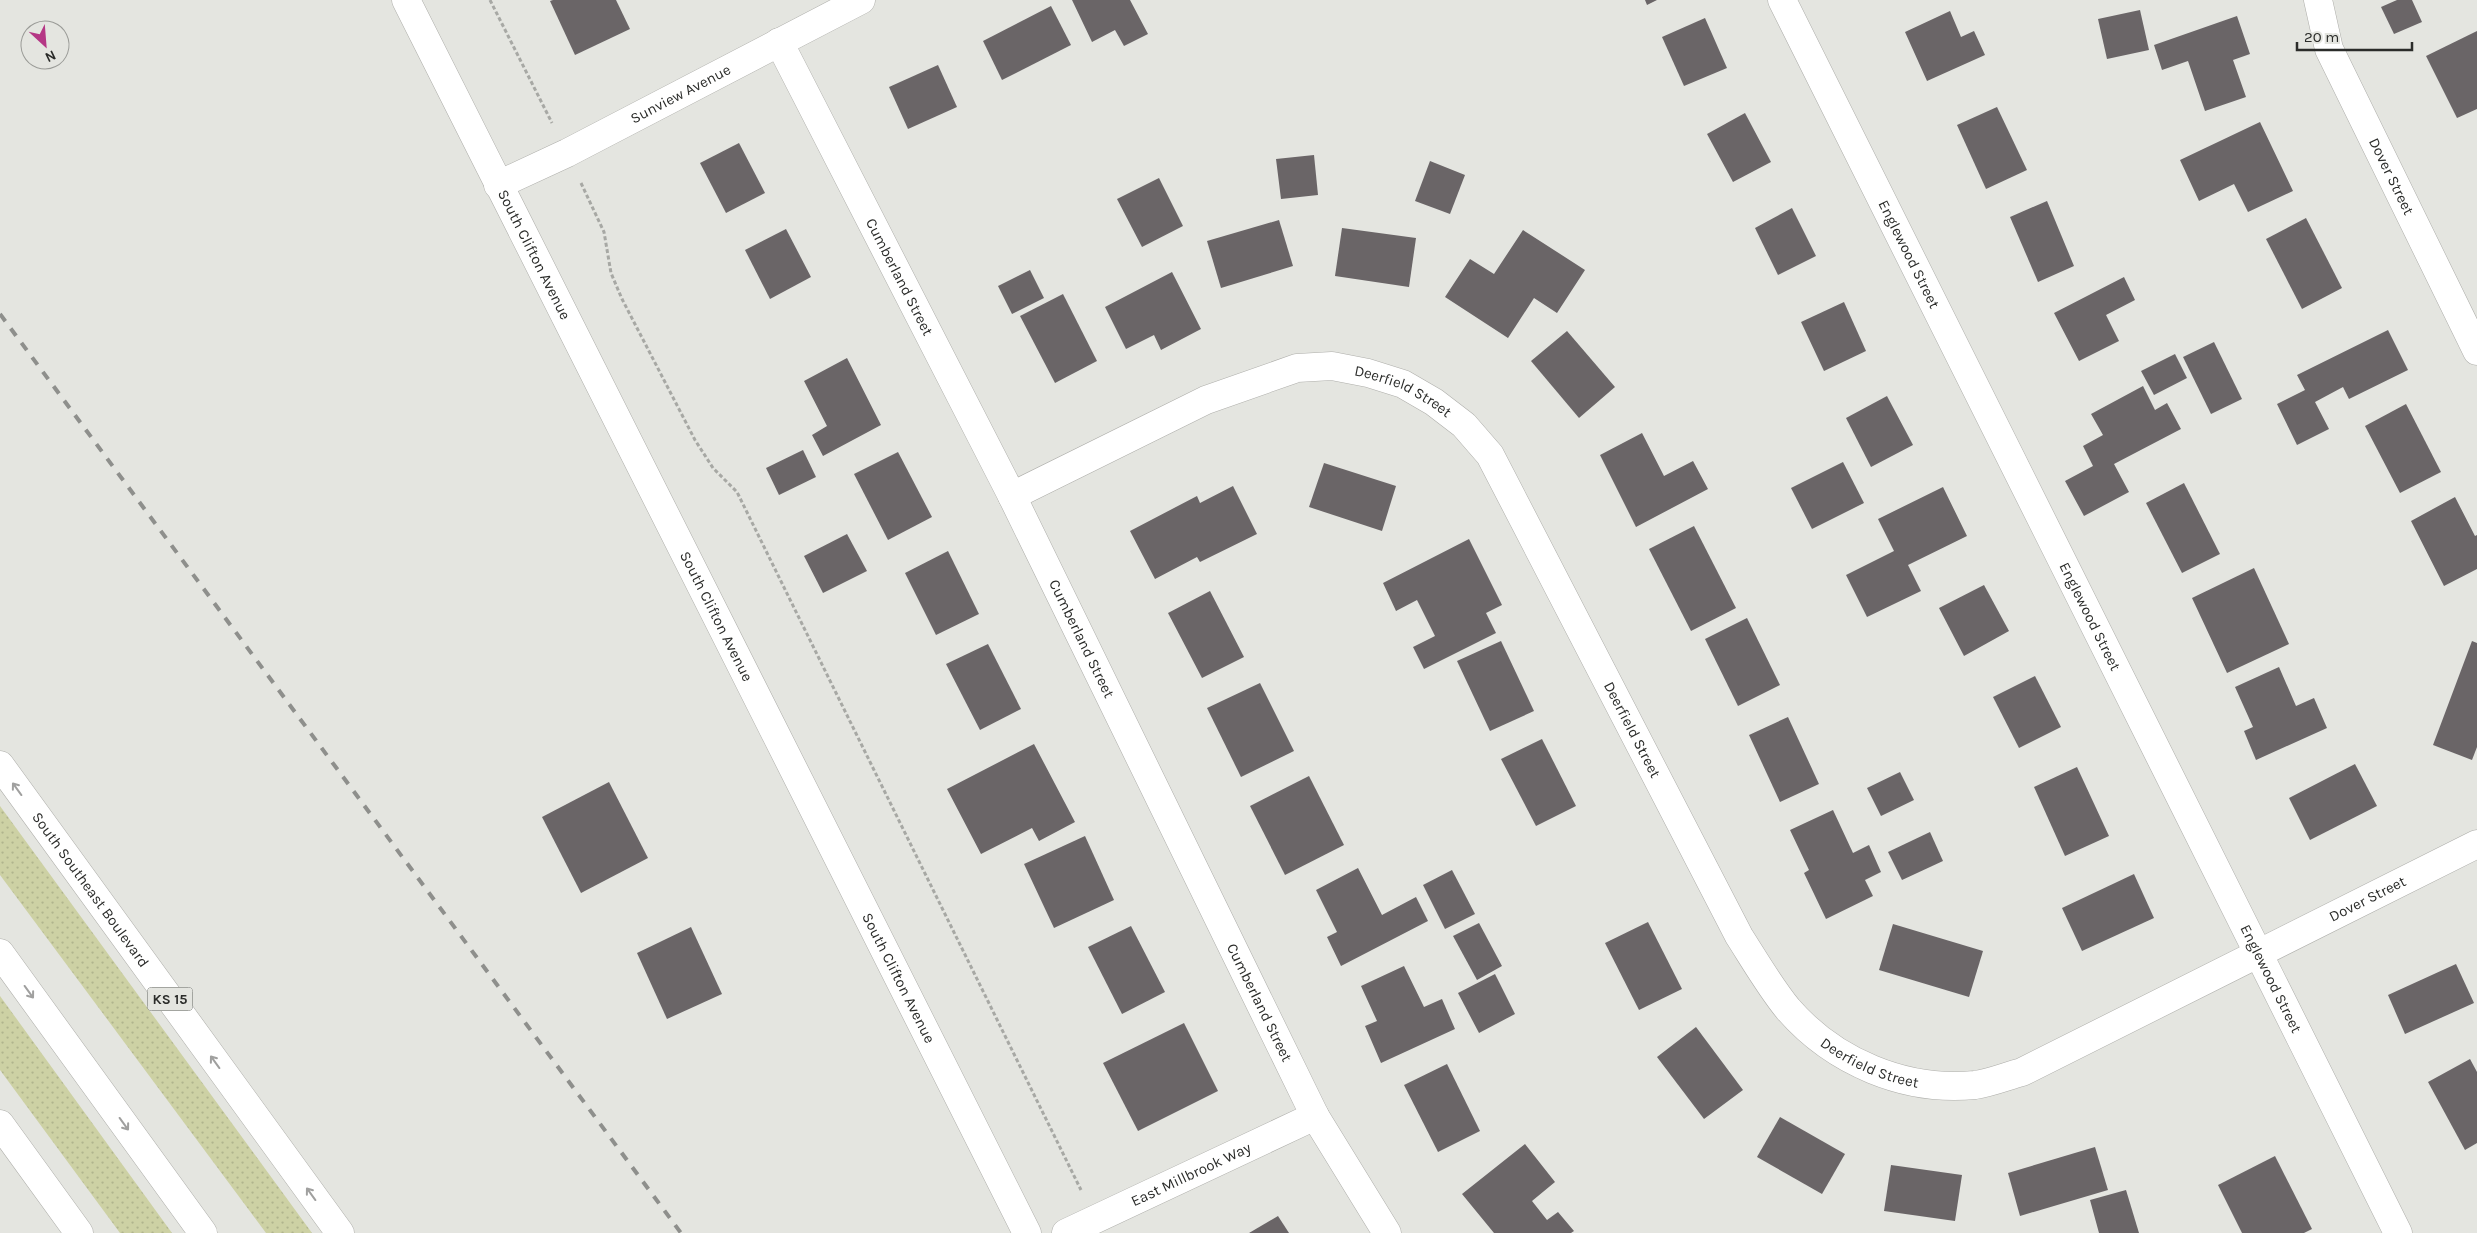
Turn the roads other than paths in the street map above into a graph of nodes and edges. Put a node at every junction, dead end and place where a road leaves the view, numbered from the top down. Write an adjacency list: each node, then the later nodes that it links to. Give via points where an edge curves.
1 (406, 0): 6 (street, South Clifton Avenue)
2 (862, 0): 5 (street, Sunview Avenue)
3 (1782, 0): 12 (street, Englewood Street)
4 (2318, 0): 7 (street, Dover Street, via 2329,49)
5 (779, 42): 6 (street, Sunview Avenue, via 567,153); 8 (street, Cumberland Street)
6 (498, 185): 18 (street, South Clifton Avenue, via 680,540)
7 (2477, 351)
8 (1012, 496): 12 (street, Deerfield Street, via 1206,400 1297,368 1332,366 1368,372 1402,384 1434,402 1464,426 1490,455 1758,966 1788,1009 1811,1030 1843,1056 1880,1074 1927,1085 1976,1085 2022,1072); 13 (street, Cumberland Street)
9 (0, 765): 17 (street, South Southeast Boulevard / KS 15, one-way to 9)
10 (2477, 844): 12 (street, Dover Street)
11 (0, 952): 16 (street, one-way to 16)
12 (2259, 954): 21 (street, Englewood Street)
13 (1315, 1116): 19 (street, East Millbrook Way); 20 (street, Cumberland Street)
14 (0, 1124): 15 (street)
15 (79, 1233)
16 (203, 1233)
17 (340, 1233)
18 (1027, 1233)
19 (1066, 1233)
20 (1387, 1233)
21 (2398, 1233)

